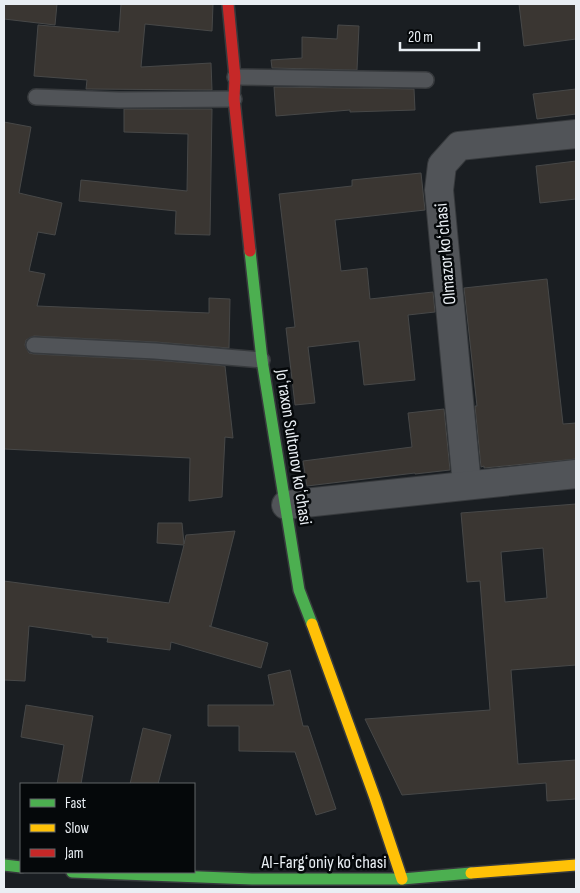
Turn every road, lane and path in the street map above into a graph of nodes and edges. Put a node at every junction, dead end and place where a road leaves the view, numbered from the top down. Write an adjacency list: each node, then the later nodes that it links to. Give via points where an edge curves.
1 (228, 4): 2 (street, Joʻraxon Sultonov koʻchasi)
2 (235, 77): 3 (lane); 5 (street, Joʻraxon Sultonov koʻchasi)
3 (426, 80)
4 (36, 97): 5 (lane)
5 (234, 99): 8 (street, Joʻraxon Sultonov koʻchasi)
6 (576, 134): 10 (street, Olmazor koʻchasi, via 459,146 442,164 439,190)
7 (34, 345): 8 (lane)
8 (262, 360): 11 (street, Joʻraxon Sultonov koʻchasi)
9 (576, 474): 10 (street)
10 (467, 486): 11 (street)
11 (286, 505): 16 (street, Joʻraxon Sultonov koʻchasi, via 299,590)
12 (4, 865): 14 (street)
13 (576, 865): 16 (street, Al-Fargʻoniy koʻchasi)
14 (20, 867)
15 (87, 878): 16 (street, Al-Fargʻoniy koʻchasi)
16 (405, 884)

